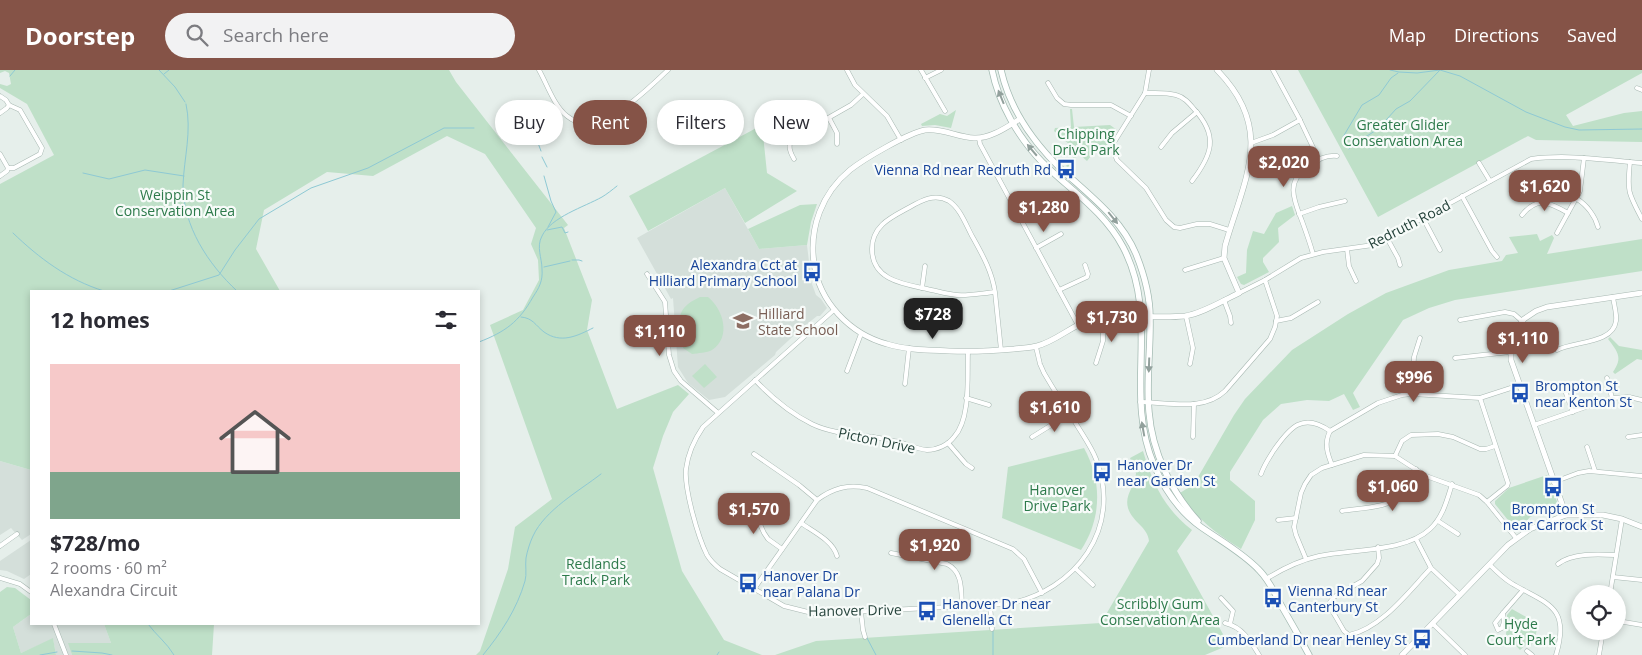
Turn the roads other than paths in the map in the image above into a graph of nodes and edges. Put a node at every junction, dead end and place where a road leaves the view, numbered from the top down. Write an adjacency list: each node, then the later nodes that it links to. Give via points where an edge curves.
1 (539, 70): 2 (street, via 567,116 590,123 623,109)
2 (668, 70)
3 (847, 70): 16 (street)
4 (921, 70): 11 (street)
5 (941, 70): 11 (street)
6 (992, 70): 26 (main road, one-way to 6)
7 (1001, 70): 24 (main road)
8 (1149, 70): 15 (street)
9 (1217, 70): 29 (street, via 1242,106)
10 (1273, 70): 25 (street)
11 (925, 78): 19 (street)
12 (1048, 83): 22 (street, via 1064,104 1111,105)
13 (1637, 88): 14 (street)
14 (1642, 90)
15 (1145, 93): 20 (street, via 1178,95); 22 (street)
16 (863, 94): 23 (street); 28 (street, via 887,116)
17 (0, 96): 18 (street)
18 (9, 105): 21 (street); 40 (street, via 20,110 42,148 40,154)
19 (945, 111)
20 (1197, 112): 31 (street); 42 (street, via 1207,126 1210,142 1207,159)
21 (0, 113)
22 (1131, 116): 55 (street, via 1114,144 1114,156 1146,188 1169,223 1180,228 1210,224)
23 (829, 118): 30 (street, via 837,133); 35 (street, via 790,141 789,149)
24 (1020, 119): 26 (street); 81 (main road, one-way to 81, via 1038,145 1106,210 1123,231 1140,266 1148,292)
25 (1300, 120): 29 (street); 36 (street)
26 (1013, 123): 27 (street); 83 (main road, one-way to 26, via 1136,279 1117,238 1101,216 1033,151)
27 (979, 138): 28 (street, via 934,130); 51 (street)
28 (901, 140): 80 (street, via 842,177 818,216 813,243 814,266 822,291)
29 (1251, 143): 55 (street, via 1247,177)
30 (837, 144)
31 (1161, 147)
32 (0, 154): 40 (street)
33 (1337, 156): 36 (street)
34 (1584, 158): 38 (street, Redruth Road); 43 (street, Redruth Road, via 1531,159); 45 (street)
35 (794, 160)
36 (1319, 160): 49 (street, via 1304,169 1294,184 1293,198)
37 (1479, 162): 43 (street)
38 (1630, 162): 39 (street, Redruth Road); 53 (street, via 1629,192)
39 (1642, 163)
40 (8, 168): 41 (street)
41 (0, 176)
42 (1192, 181)
43 (1490, 181): 44 (street, Redruth Road)
44 (1462, 196): 52 (street, Redruth Road); 63 (street)
45 (1577, 199): 48 (street); 54 (street, via 1586,206)
46 (1345, 201): 49 (street)
47 (1032, 208): 51 (street)
48 (1568, 213): 50 (street, via 1545,202 1531,206); 56 (street)
49 (1299, 214): 62 (street)
50 (1522, 215)
51 (1018, 216): 59 (street)
52 (1423, 218): 58 (street, Redruth Road); 61 (street)
53 (1642, 219)
54 (1598, 227)
55 (1229, 230): 64 (street)
56 (1557, 233)
57 (1061, 234): 59 (street)
58 (1387, 238): 60 (street, Redruth Road, via 1366,247); 66 (street)
59 (1036, 248): 73 (street)
60 (1347, 249): 62 (street, Redruth Road); 71 (street, via 1349,266)
61 (1440, 250)
62 (1313, 254): 70 (street, Redruth Road)
63 (1497, 257)
64 (1224, 258): 68 (street); 75 (street)
65 (1085, 265): 73 (street, via 1087,277)
66 (1400, 265)
67 (925, 266): 72 (street)
68 (1185, 270)
69 (647, 274): 116 (street, via 665,302 669,355 674,371)
70 (1265, 280): 75 (street, Redruth Road); 86 (street)
71 (1356, 281)
72 (922, 288): 74 (street, via 958,295); 74 (street, via 885,277 872,255 872,241 876,230 887,220 921,200 936,197 949,201 958,211 986,261)
73 (1059, 290): 89 (street)
74 (995, 292): 94 (street)
75 (1239, 293): 78 (street, Redruth Road)
76 (1642, 293): 77 (street)
77 (1613, 297): 87 (street, via 1544,308); 95 (street, via 1616,320 1610,334)
78 (1224, 300): 82 (street, Redruth Road); 88 (street)
79 (1318, 302): 86 (street, via 1291,318)
80 (834, 310): 90 (street); 103 (street, Hanover Drive)
81 (1150, 316): 82 (street, Redruth Road); 83 (street, Redruth Road); 113 (main road, one-way to 113)
82 (1186, 316): 100 (street, via 1193,348)
83 (1142, 317): 84 (street, Redruth Road); 112 (main road)
84 (1103, 318): 89 (street, Redruth Road); 99 (street, via 1103,340)
85 (1460, 320): 87 (street, via 1505,312)
86 (1276, 321): 114 (street, via 1270,339 1226,391 1211,402)
87 (1522, 321): 97 (street, via 1513,336)
88 (1230, 323)
89 (1078, 325): 92 (street, Redruth Road)
90 (861, 334): 93 (street); 101 (street)
91 (1420, 338): 107 (street, via 1414,357)
92 (1036, 347): 94 (street); 118 (street, Hanover Drive, via 1040,364)
93 (909, 348): 96 (street); 104 (street)
94 (1001, 350): 96 (street)
95 (1557, 350)
96 (968, 352): 108 (street)
97 (1510, 352): 98 (street); 105 (street)
98 (1454, 358)
99 (1096, 363)
100 (1190, 364)
101 (847, 371)
102 (1607, 378): 110 (street)
103 (755, 380): 116 (street, Hanover Drive); 125 (street, Picton Drive, via 778,402 823,428 926,450)
104 (905, 384)
105 (1520, 385): 109 (street); 119 (street)
106 (1564, 388): 117 (street)
107 (1412, 394): 109 (street); 120 (street, via 1378,403)
108 (966, 398): 115 (street); 125 (street, via 962,426)
109 (1480, 398): 126 (street)
110 (1612, 398): 111 (street); 117 (street)
111 (1642, 400)
112 (1140, 402): 113 (street); 150 (main road, one-way to 112, via 1183,511 1161,480 1147,446)
113 (1148, 402): 114 (street); 150 (main road, via 1153,437 1163,466 1184,504)
114 (1194, 404): 123 (street)
115 (989, 405)
116 (717, 412): 172 (street, Hanover Drive, via 690,449 686,470 688,490 708,556 720,569)
117 (1573, 412): 119 (street)
118 (1069, 414): 122 (street); 164 (street, Hanover Drive, via 1095,457 1103,490 1097,532)
119 (1534, 425): 136 (street)
120 (1330, 431): 130 (street, via 1326,451); 134 (street, via 1313,422 1290,429)
121 (1642, 435): 124 (street)
122 (1032, 437)
123 (1193, 437)
124 (1628, 437)
125 (948, 443): 131 (street)
126 (1496, 446): 129 (street, via 1480,448 1438,434 1411,435 1402,441); 139 (street, via 1508,483)
127 (1587, 447): 133 (street)
128 (754, 454): 138 (street)
129 (1395, 456): 130 (street, via 1364,454); 132 (street)
130 (1332, 465): 143 (street, via 1312,475 1305,484)
131 (972, 468)
132 (1416, 469): 137 (street, via 1426,476); 141 (street, via 1404,492 1394,501)
133 (1595, 471): 135 (street); 136 (street)
134 (1261, 474)
135 (1642, 476)
136 (1554, 482): 142 (street)
137 (1452, 484): 139 (street, via 1479,495); 146 (street)
138 (817, 500): 147 (street); 174 (street, via 845,486 867,488 1013,550 1024,559)
139 (1487, 502): 152 (street)
140 (750, 504): 156 (street, via 768,539)
141 (1342, 511)
142 (1566, 515): 144 (street, via 1603,515); 152 (street, via 1536,526)
143 (1296, 518): 145 (street); 160 (street, via 1294,527)
144 (1622, 519): 148 (street); 158 (street)
145 (1278, 520)
146 (1438, 520): 151 (street); 153 (street)
147 (801, 523): 156 (street); 159 (street, via 831,544)
148 (1642, 527)
149 (17, 534): 154 (street)
150 (1212, 534): 167 (main road, via 1250,561)
151 (1458, 534)
152 (1516, 538): 162 (street)
153 (1416, 539): 155 (street); 163 (street)
154 (0, 546)
155 (1378, 547): 160 (street); 163 (street, via 1377,564 1362,581 1330,602 1336,619 1349,634 1389,613)
156 (782, 549): 172 (street)
157 (891, 553): 178 (street, via 952,566 959,576)
158 (1615, 555): 161 (street, via 1596,554 1563,560); 165 (street)
159 (837, 556)
160 (1306, 559): 167 (street)
161 (1558, 564)
162 (1490, 565): 173 (street); 175 (street)
163 (1431, 568): 175 (street)
164 (1076, 569): 169 (street); 174 (street, Hanover Drive)
165 (1612, 577): 168 (street); 170 (street)
166 (0, 578): 171 (street)
167 (1266, 579): 193 (main road)
168 (1642, 580)
169 (1093, 585)
170 (1611, 585)
171 (30, 589)
172 (754, 589): 179 (street, Hanover Drive, via 797,610 812,613)
173 (1524, 590): 180 (street); 197 (street, via 1551,606 1558,616 1561,630)
174 (1042, 593): 177 (street, Hanover Drive, via 1019,602)
175 (1460, 595): 184 (street)
176 (1221, 598): 183 (street, via 1233,611)
177 (990, 605): 178 (street, Hanover Drive); 187 (street)
178 (962, 606): 179 (street, Hanover Drive)
179 (861, 612): 188 (street)
180 (1503, 613)
181 (1626, 622): 186 (street)
182 (1224, 623): 183 (street)
183 (1230, 624): 192 (street, via 1246,634)
184 (1433, 624): 194 (street); 195 (street)
185 (54, 625): 191 (street)
186 (1642, 625)
187 (992, 629)
188 (866, 637)
189 (1602, 640): 198 (street)
190 (1527, 651): 196 (street)
191 (66, 655)
192 (1259, 655)
193 (1309, 655)
194 (1402, 655)
195 (1465, 655)
196 (1532, 655)
197 (1556, 655)
198 (1599, 655)

